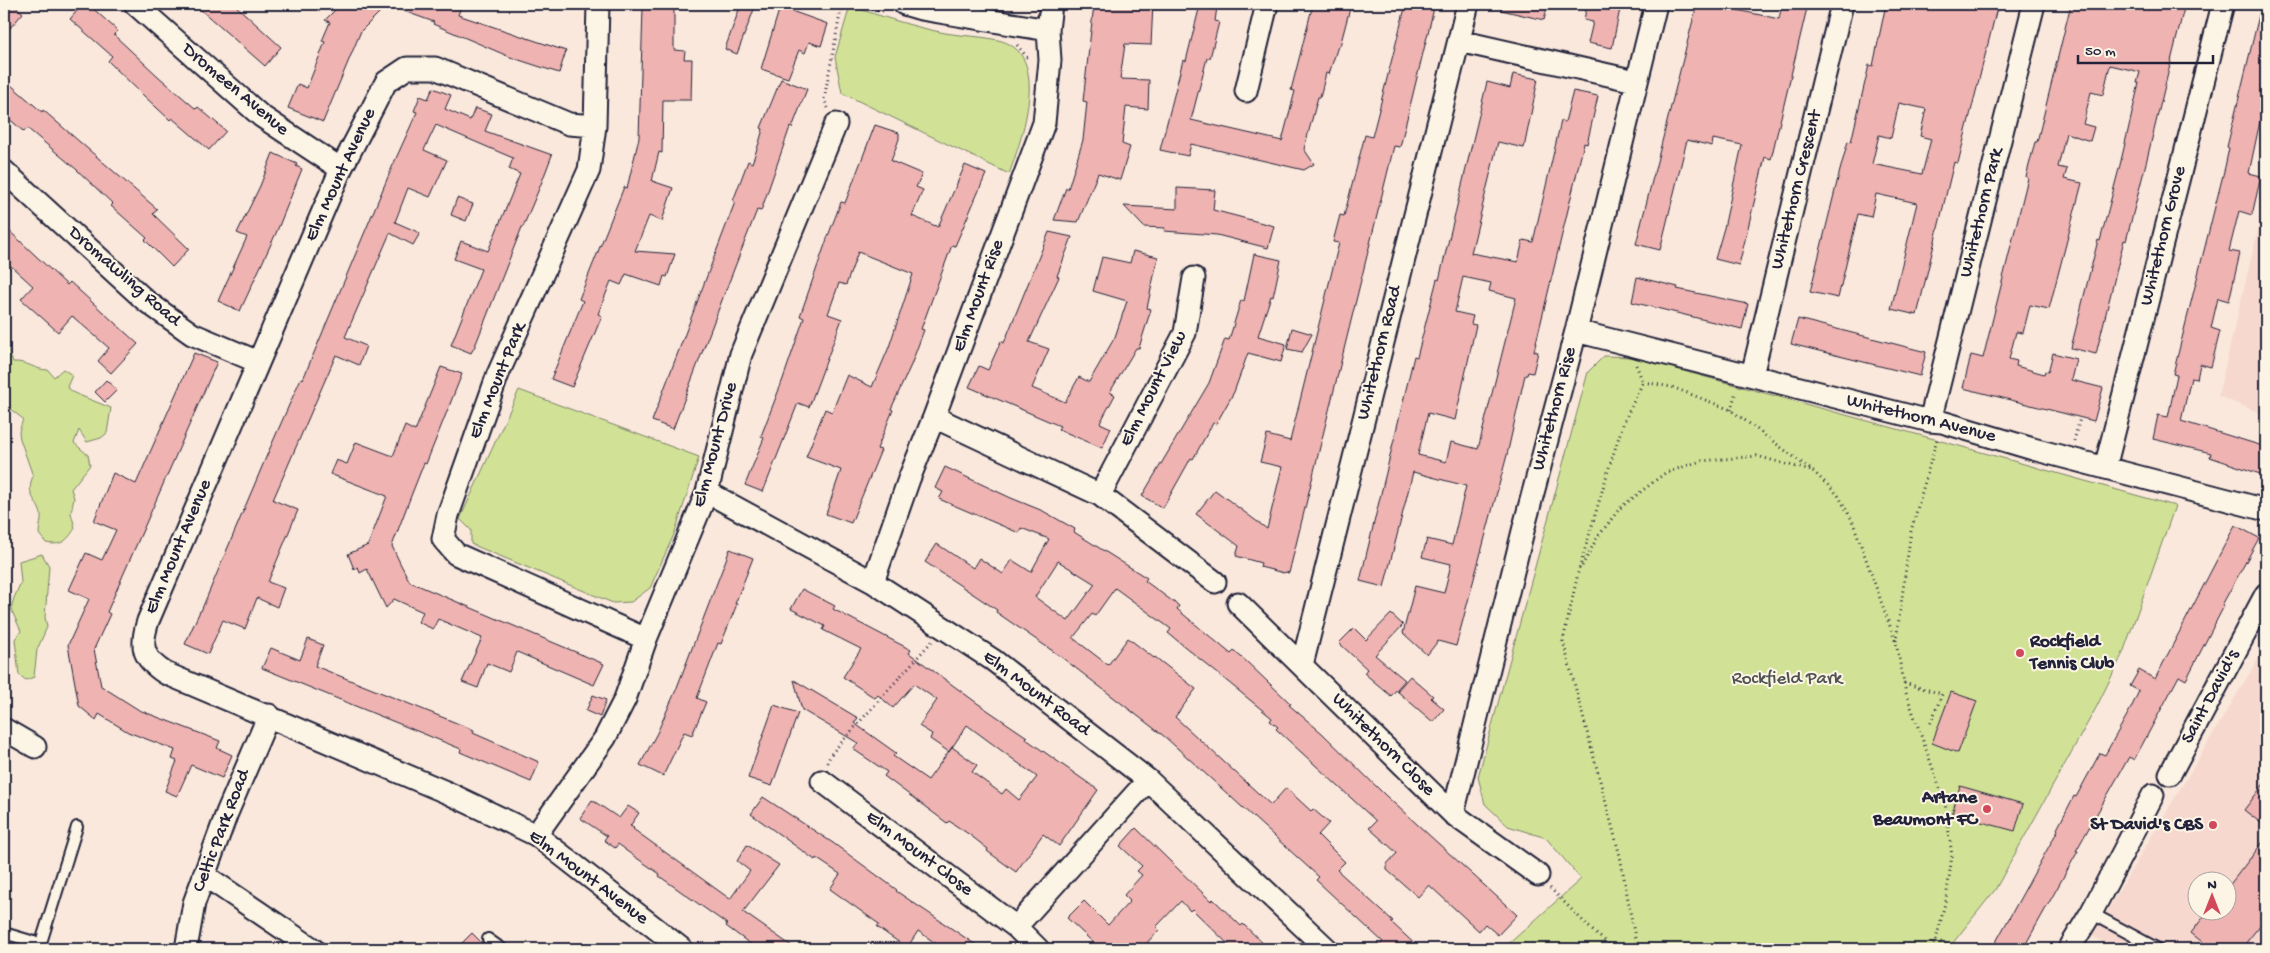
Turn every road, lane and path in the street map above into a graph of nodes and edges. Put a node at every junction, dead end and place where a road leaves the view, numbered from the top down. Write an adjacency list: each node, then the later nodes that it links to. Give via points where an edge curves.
1 (135, 4): 21 (street, Dromeen Avenue, via 261,116)
2 (598, 4): 20 (street, Elm Mount Park)
3 (842, 4): 19 (path, via 824,99)
4 (858, 4): 12 (path)
5 (1051, 4): 13 (street, Elm Mount Rise)
6 (1267, 4): 18 (street)
7 (1468, 4): 15 (street, Whitethorn Road)
8 (1656, 4): 17 (street, Whitethorn Rise)
9 (1842, 4): 27 (street, Whitethorn Crescent)
10 (2034, 4): 31 (street, Whitethorn Park)
11 (2223, 4): 33 (street, Whitethorn Grove)
12 (899, 9): 13 (street, via 921,9)
13 (1048, 30): 29 (street, Elm Mount Rise, via 1050,60 1044,123)
14 (1011, 40): 16 (path, via 1030,59)
15 (1459, 41): 17 (street); 46 (street, Whitethorn Road)
16 (1030, 65)
17 (1636, 82): 24 (street, Whitethorn Rise)
18 (1246, 91)
19 (836, 124): 35 (street, Elm Mount Drive, via 741,354)
20 (595, 126): 21 (street, Elm Mount Avenue, via 569,124 435,68 406,68 386,82); 44 (street, Elm Mount Park, via 590,170 498,374 448,515 443,539 456,554)
21 (340, 169): 26 (street, Elm Mount Avenue)
22 (4, 171): 26 (street, Dromawling Road, via 146,301 192,334)
23 (1194, 278): 36 (street, Elm Mount View, via 1185,333)
24 (1576, 331): 25 (street, Whitethorn Avenue); 56 (street, Whitethorn Rise)
25 (1636, 345): 27 (street, Whitethorn Avenue); 28 (path, via 1632,357)
26 (258, 362): 48 (street, Elm Mount Avenue, via 143,638 143,649 165,673)
27 (1752, 375): 31 (street, Whitethorn Avenue)
28 (1643, 382): 34 (path, via 1672,387 1731,410); 38 (path, via 1623,424)
29 (934, 417): 36 (street); 39 (street, Elm Mount Rise)
30 (2080, 418): 32 (path)
31 (1936, 422): 33 (street, Whitethorn Avenue); 45 (path, via 1911,531)
32 (2074, 442)
33 (2105, 468): 37 (street, Whitethorn Avenue)
34 (1814, 472): 38 (path, via 1757,456 1702,461 1665,473 1620,508); 45 (path, via 1838,495 1852,520)
35 (707, 492): 39 (street, Elm Mount Road); 44 (street, Elm Mount Drive)
36 (1100, 495): 40 (street)
37 (2266, 510)
38 (1578, 573): 74 (path, via 1563,641 1620,856)
39 (873, 582): 43 (street, Elm Mount Road)
40 (1215, 582)
41 (2266, 594): 52 (street, Saint David's)
42 (1238, 602): 46 (street, Whitethorn Close)
43 (944, 627): 53 (street, Elm Mount Road, via 994,660); 54 (path, via 831,754)
44 (646, 639): 58 (street, Elm Mount Drive, via 625,699 605,738)
45 (1896, 643): 47 (path)
46 (1302, 664): 56 (street, Whitethorn Close)
47 (1904, 683): 49 (path, via 1942,694); 65 (path, via 1945,803 1952,856)
48 (269, 715): 58 (street, Elm Mount Avenue); 59 (street, Celtic Park Road)
49 (1930, 725)
50 (4, 729): 51 (street)
51 (34, 747)
52 (2170, 774)
53 (1148, 780): 62 (street); 72 (street, Elm Mount Road)
54 (822, 781): 62 (street, Elm Mount Close)
55 (2153, 795): 61 (street)
56 (1453, 814): 60 (street, Whitethorn Close)
57 (77, 827): 66 (lane)
58 (536, 835): 70 (street, Elm Mount Avenue)
59 (204, 874): 67 (street, Celtic Park Road, via 194,903); 68 (street)
60 (1538, 875): 73 (path)
61 (2091, 913): 77 (street); 78 (lane)
62 (1016, 928): 71 (street, Elm Mount Close)
63 (4, 933): 66 (lane)
64 (488, 939): 69 (lane)
65 (1936, 940): 75 (path); 76 (path)
66 (40, 947)
67 (186, 949)
68 (312, 949)
69 (502, 949)
70 (682, 949)
71 (1038, 949)
72 (1327, 949)
73 (1615, 949)
74 (1637, 949)
75 (1930, 949)
76 (1958, 949)
77 (2069, 949)
78 (2158, 949)

